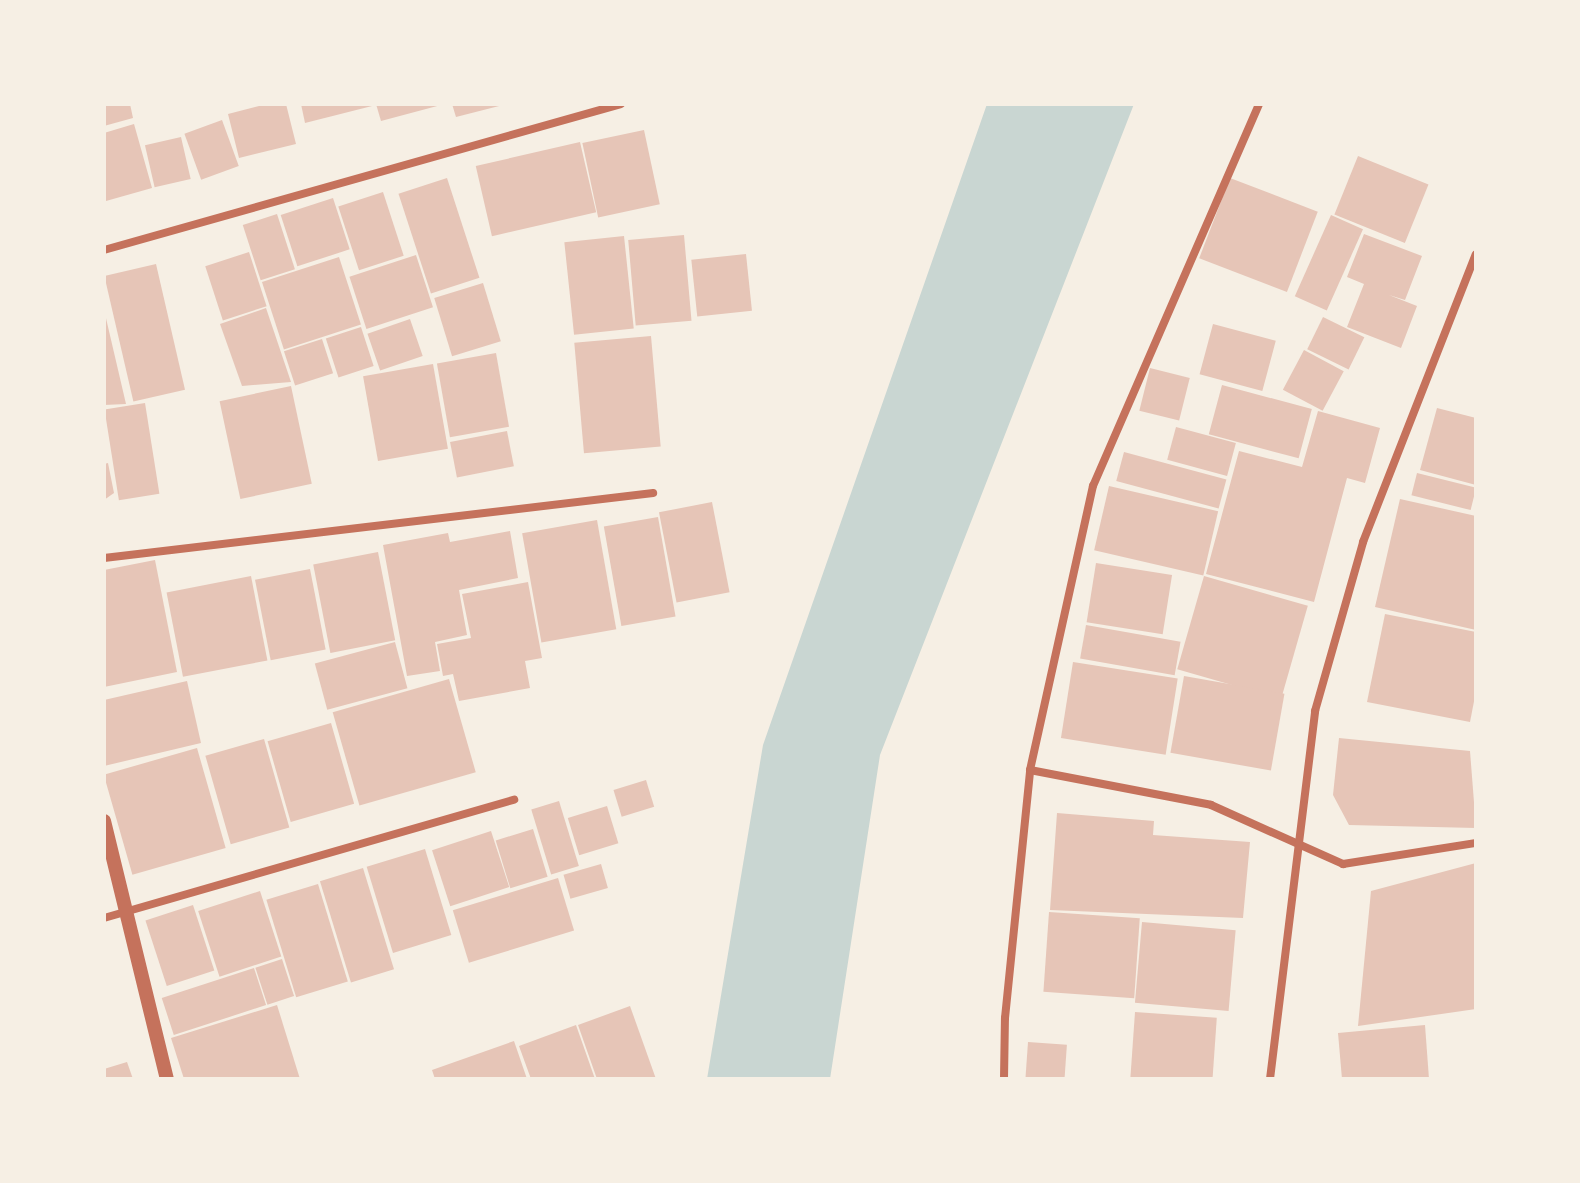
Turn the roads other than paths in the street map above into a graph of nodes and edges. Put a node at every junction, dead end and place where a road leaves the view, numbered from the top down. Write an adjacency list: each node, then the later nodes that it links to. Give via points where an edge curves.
1 (621, 104): 3 (street)
2 (1259, 104): 7 (street, via 1093,486)
3 (104, 250)
4 (1476, 254): 10 (street, via 1363,542 1315,711)
5 (653, 493): 6 (street)
6 (104, 558)
7 (1030, 770): 10 (street, via 1211,805); 15 (street, via 1005,1018)
8 (514, 800): 12 (street)
9 (104, 821): 12 (street)
10 (1295, 839): 11 (street, via 1343,864); 16 (street)
11 (1476, 843)
12 (125, 912): 13 (street); 14 (street)
13 (104, 918)
14 (167, 1079)
15 (1004, 1079)
16 (1270, 1079)

